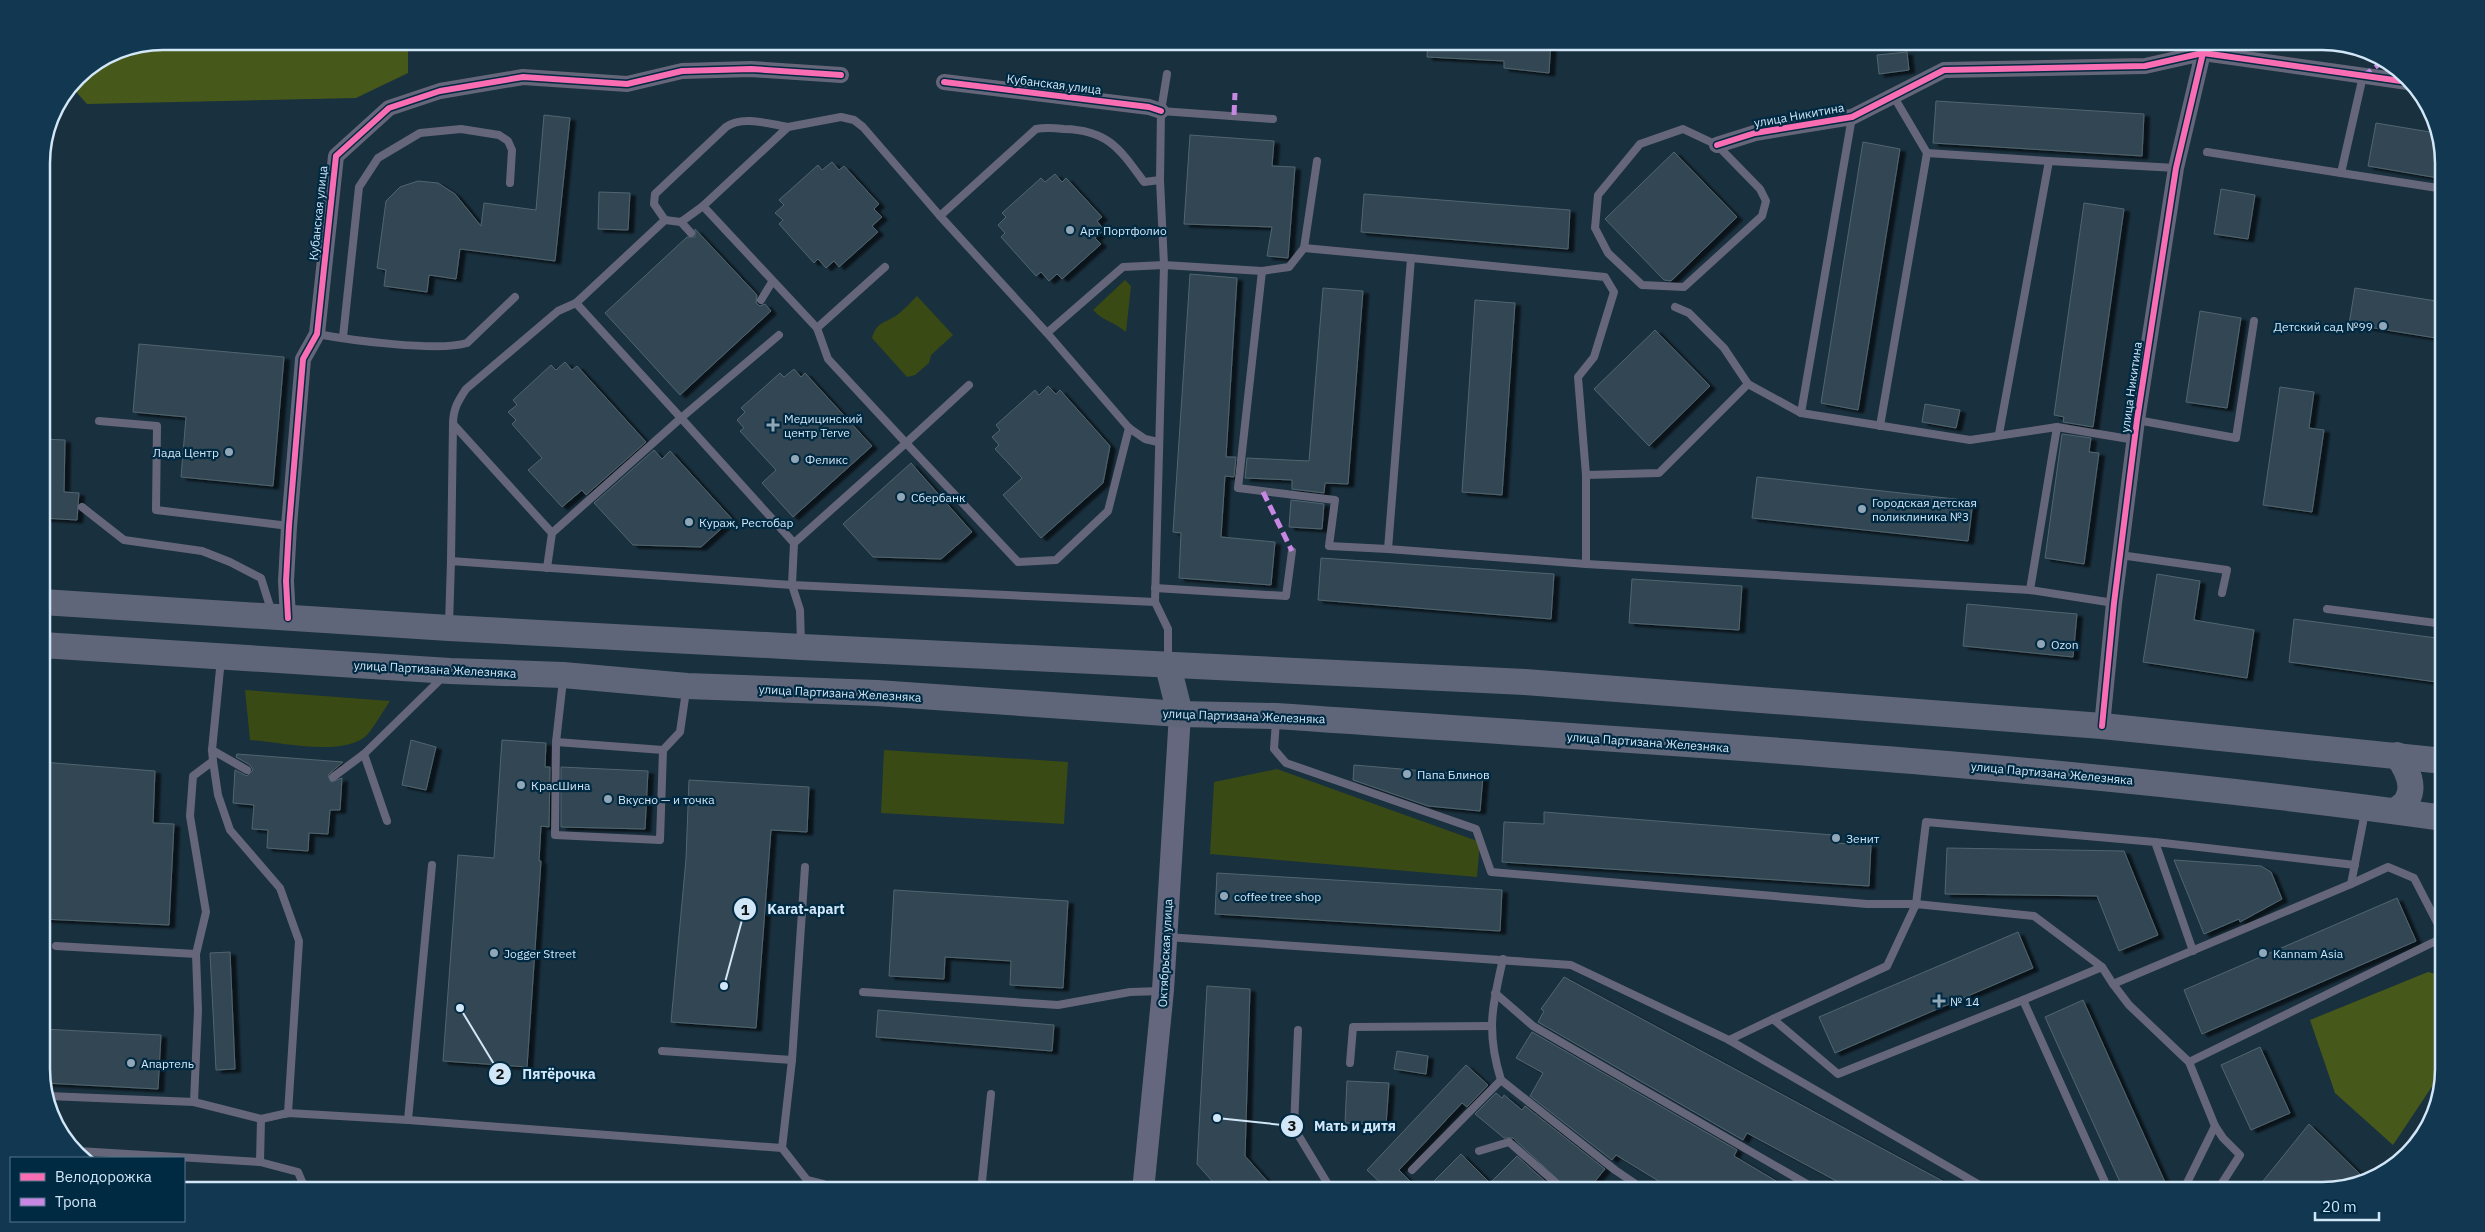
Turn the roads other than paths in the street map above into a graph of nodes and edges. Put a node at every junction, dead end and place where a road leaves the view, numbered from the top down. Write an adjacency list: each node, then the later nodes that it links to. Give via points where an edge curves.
1 (2203, 53): 4 (street, улица Никитина); 7 (street, улица Никитина, via 2145,66 1944,70); 17 (street, улица Никитина)
2 (1167, 74): 8 (lane)
3 (841, 76): 40 (street, Кубанская улица, via 751,68 682,72 627,84 523,77 440,92 389,108 336,156)
4 (2363, 76): 5 (street, улица Никитина); 18 (lane)
5 (2399, 81)
6 (944, 82): 8 (street, Кубанская улица, via 1149,106)
7 (1894, 97): 9 (street, улица Никитина); 14 (lane)
8 (1161, 111): 10 (lane); 19 (lane)
9 (1852, 117): 12 (street, улица Никитина, via 1755,133); 45 (lane)
10 (1273, 119)
11 (788, 127): 22 (lane); 23 (lane, via 841,117 854,120); 24 (lane, via 745,121 726,127 655,194 654,204)
12 (1717, 144): 12 (lane, via 1683,129 1640,144 1598,195 1595,228 1608,253 1642,285 1684,287 1762,216 1766,201 1760,189)
13 (2207, 152): 18 (lane)
14 (1927, 153): 16 (lane); 50 (lane)
15 (1317, 161): 27 (lane)
16 (2049, 161): 17 (lane); 53 (lane)
17 (2176, 168): 47 (street, улица Никитина)
18 (2341, 173): 21 (lane)
19 (1160, 180): 23 (lane, via 1144,182 1121,151 1098,134 1084,129 1036,128); 29 (lane)
20 (510, 183): 42 (lane, via 512,150 508,141 499,135 461,129 420,133 378,158 359,188)
21 (2435, 188)
22 (703, 206): 25 (lane); 32 (lane)
23 (940, 216): 39 (lane)
24 (665, 220): 25 (lane); 35 (lane)
25 (681, 222): 26 (lane)
26 (691, 233)
27 (1304, 248): 28 (lane); 31 (lane, via 1289,266)
28 (1411, 258): 57 (lane, via 1606,277 1614,292 1594,356 1578,378); 62 (lane)
29 (1164, 265): 31 (lane); 39 (lane, via 1123,267); 55 (lane)
30 (885, 267): 38 (lane)
31 (1262, 272): 62 (lane, via 1238,488 1335,500 1330,546)
32 (772, 282): 34 (lane); 38 (lane)
33 (515, 297): 42 (lane, via 467,343 458,346 412,345)
34 (762, 300)
35 (576, 304): 46 (lane); 49 (lane, via 558,312 466,389 456,405)
36 (1675, 307): 43 (lane, via 1689,313 1724,348)
37 (2254, 320): 47 (lane, via 2236,438)
38 (817, 328): 56 (lane, via 828,359)
39 (1047, 333): 52 (lane)
40 (317, 334): 42 (lane); 59 (street, Кубанская улица, via 303,358)
41 (778, 335): 46 (lane)
42 (343, 337)
43 (1748, 384): 45 (lane); 57 (lane, via 1659,473)
44 (969, 385): 56 (lane)
45 (1801, 413): 50 (lane)
46 (681, 418): 60 (lane); 61 (lane)
47 (2137, 420): 54 (street, улица Никитина)
48 (99, 421): 59 (lane, via 158,426 156,510)
49 (453, 424): 60 (lane); 65 (lane)
50 (1880, 426): 53 (lane, via 1970,440)
51 (2057, 427): 53 (lane); 54 (lane); 70 (lane)
52 (1129, 428): 55 (lane, via 1145,439); 56 (lane, via 1108,512 1056,560 1018,562)
53 (1999, 434)
54 (2135, 440): 64 (street, улица Никитина)
55 (1158, 442): 69 (lane)
56 (906, 443): 61 (lane)
57 (1586, 475): 66 (lane)
58 (82, 507): 76 (lane, via 124,540 202,551 261,578)
59 (288, 526): 76 (street, Кубанская улица)
60 (552, 533): 67 (lane)
61 (794, 543): 68 (lane)
62 (1388, 549): 66 (lane)
63 (1292, 551): 69 (lane, via 1286,596)
64 (2120, 555): 71 (lane, via 2227,570); 74 (street, улица Никитина)
65 (451, 561): 67 (lane); 78 (lane)
66 (1586, 564): 70 (lane)
67 (547, 568): 68 (lane)
68 (792, 585): 72 (lane); 80 (lane, via 800,610)
69 (1155, 588): 72 (lane)
70 (2030, 590): 74 (lane)
71 (2222, 593)
72 (1155, 602): 82 (lane, via 1168,629)
73 (50, 603): 76 (main road)
74 (2114, 603): 88 (street, улица Никитина)
75 (2327, 609): 77 (lane)
76 (281, 618): 78 (main road)
77 (2435, 623)
78 (449, 628): 80 (main road)
79 (50, 645): 81 (main road, улица Партизана Железняка)
80 (802, 648): 82 (main road)
81 (221, 655): 83 (main road, улица Партизана Железняка); 90 (lane)
82 (1168, 666): 86 (main road); 88 (main road, via 1525,682)
83 (450, 671): 84 (main road, улица Партизана Железняка); 92 (lane)
84 (563, 675): 85 (main road, улица Партизана Железняка); 89 (lane)
85 (687, 686): 86 (main road, улица Партизана Железняка, via 877,693); 91 (lane, via 680,732)
86 (1180, 714): 87 (main road, улица Партизана Железняка); 109 (main road, Октябрьская улица)
87 (1276, 716): 98 (main road, улица Партизана Железняка, via 2147,781); 107 (lane, via 1274,749 1286,763 1476,829 1491,872 1867,904)
88 (2102, 726): 93 (main road)
89 (556, 742): 91 (lane); 91 (lane, via 555,835 660,840)
90 (212, 750): 95 (lane); 96 (lane)
91 (663, 750)
92 (364, 754): 97 (lane); 101 (lane)
93 (2397, 755): 94 (main road); 99 (main road, via 2408,770 2410,792 2407,800)
94 (2435, 760)
95 (213, 761): 113 (lane, via 193,776 190,816 206,912); 133 (lane, via 218,795 230,830 280,888 299,941)
96 (247, 770)
97 (333, 777)
98 (2365, 808): 99 (main road, улица Партизана Железняка); 104 (lane)
99 (2395, 811): 100 (main road, улица Партизана Железняка)
100 (2435, 817)
101 (387, 821)
102 (2155, 842): 104 (lane); 107 (lane, via 1926,822); 112 (lane)
103 (432, 864): 135 (lane)
104 (2355, 865): 106 (lane)
105 (805, 867): 126 (lane)
106 (2352, 884): 108 (lane, via 2388,867 2414,878); 112 (lane)
107 (1916, 904): 115 (lane, via 2034,916); 121 (lane, via 1887,966)
108 (2435, 919)
109 (1165, 937): 114 (lane); 117 (main road, Октябрьская улица)
110 (2435, 941): 127 (lane)
111 (56, 946): 113 (lane)
112 (2193, 951): 116 (lane)
113 (196, 954): 132 (lane, via 198,1010)
114 (1503, 959): 119 (lane); 124 (lane, via 1571,965)
115 (2102, 967): 116 (lane); 120 (lane)
116 (2113, 984): 127 (lane, via 2129,1005)
117 (1164, 990): 118 (lane, via 1130,992 1058,1006); 147 (main road, Октябрьская улица)
118 (863, 992)
119 (1495, 993): 122 (lane); 151 (lane, via 1533,1026)
120 (2023, 1000): 121 (lane, via 1838,1074); 153 (lane)
121 (1773, 1019): 124 (lane)
122 (1491, 1026): 128 (lane, via 1353,1027); 129 (lane, via 1493,1053)
123 (1298, 1030): 148 (lane, via 1294,1128)
124 (1729, 1040): 152 (lane)
125 (662, 1051): 126 (lane)
126 (792, 1060): 137 (lane)
127 (2188, 1062): 136 (lane)
128 (1350, 1063)
129 (1502, 1080): 143 (lane); 150 (lane)
130 (991, 1094): 146 (lane)
131 (53, 1096): 132 (lane)
132 (194, 1102): 134 (lane)
133 (288, 1113): 134 (lane); 135 (lane)
134 (261, 1119): 142 (lane)
135 (408, 1120): 137 (lane)
136 (2215, 1126): 154 (lane); 155 (lane, via 2240,1155)
137 (782, 1148): 145 (lane, via 807,1180)
138 (1479, 1151): 149 (lane, via 1509,1142)
139 (87, 1152): 140 (lane)
140 (177, 1157)
141 (185, 1157): 142 (lane)
142 (260, 1162): 144 (lane, via 298,1172)
143 (1412, 1170)
144 (302, 1182)
145 (815, 1182)
146 (982, 1182)
147 (1144, 1182)
148 (1327, 1182)
149 (1555, 1182)
150 (1633, 1182)
151 (1803, 1182)
152 (1974, 1182)
153 (2105, 1182)
154 (2187, 1182)
155 (2223, 1182)

